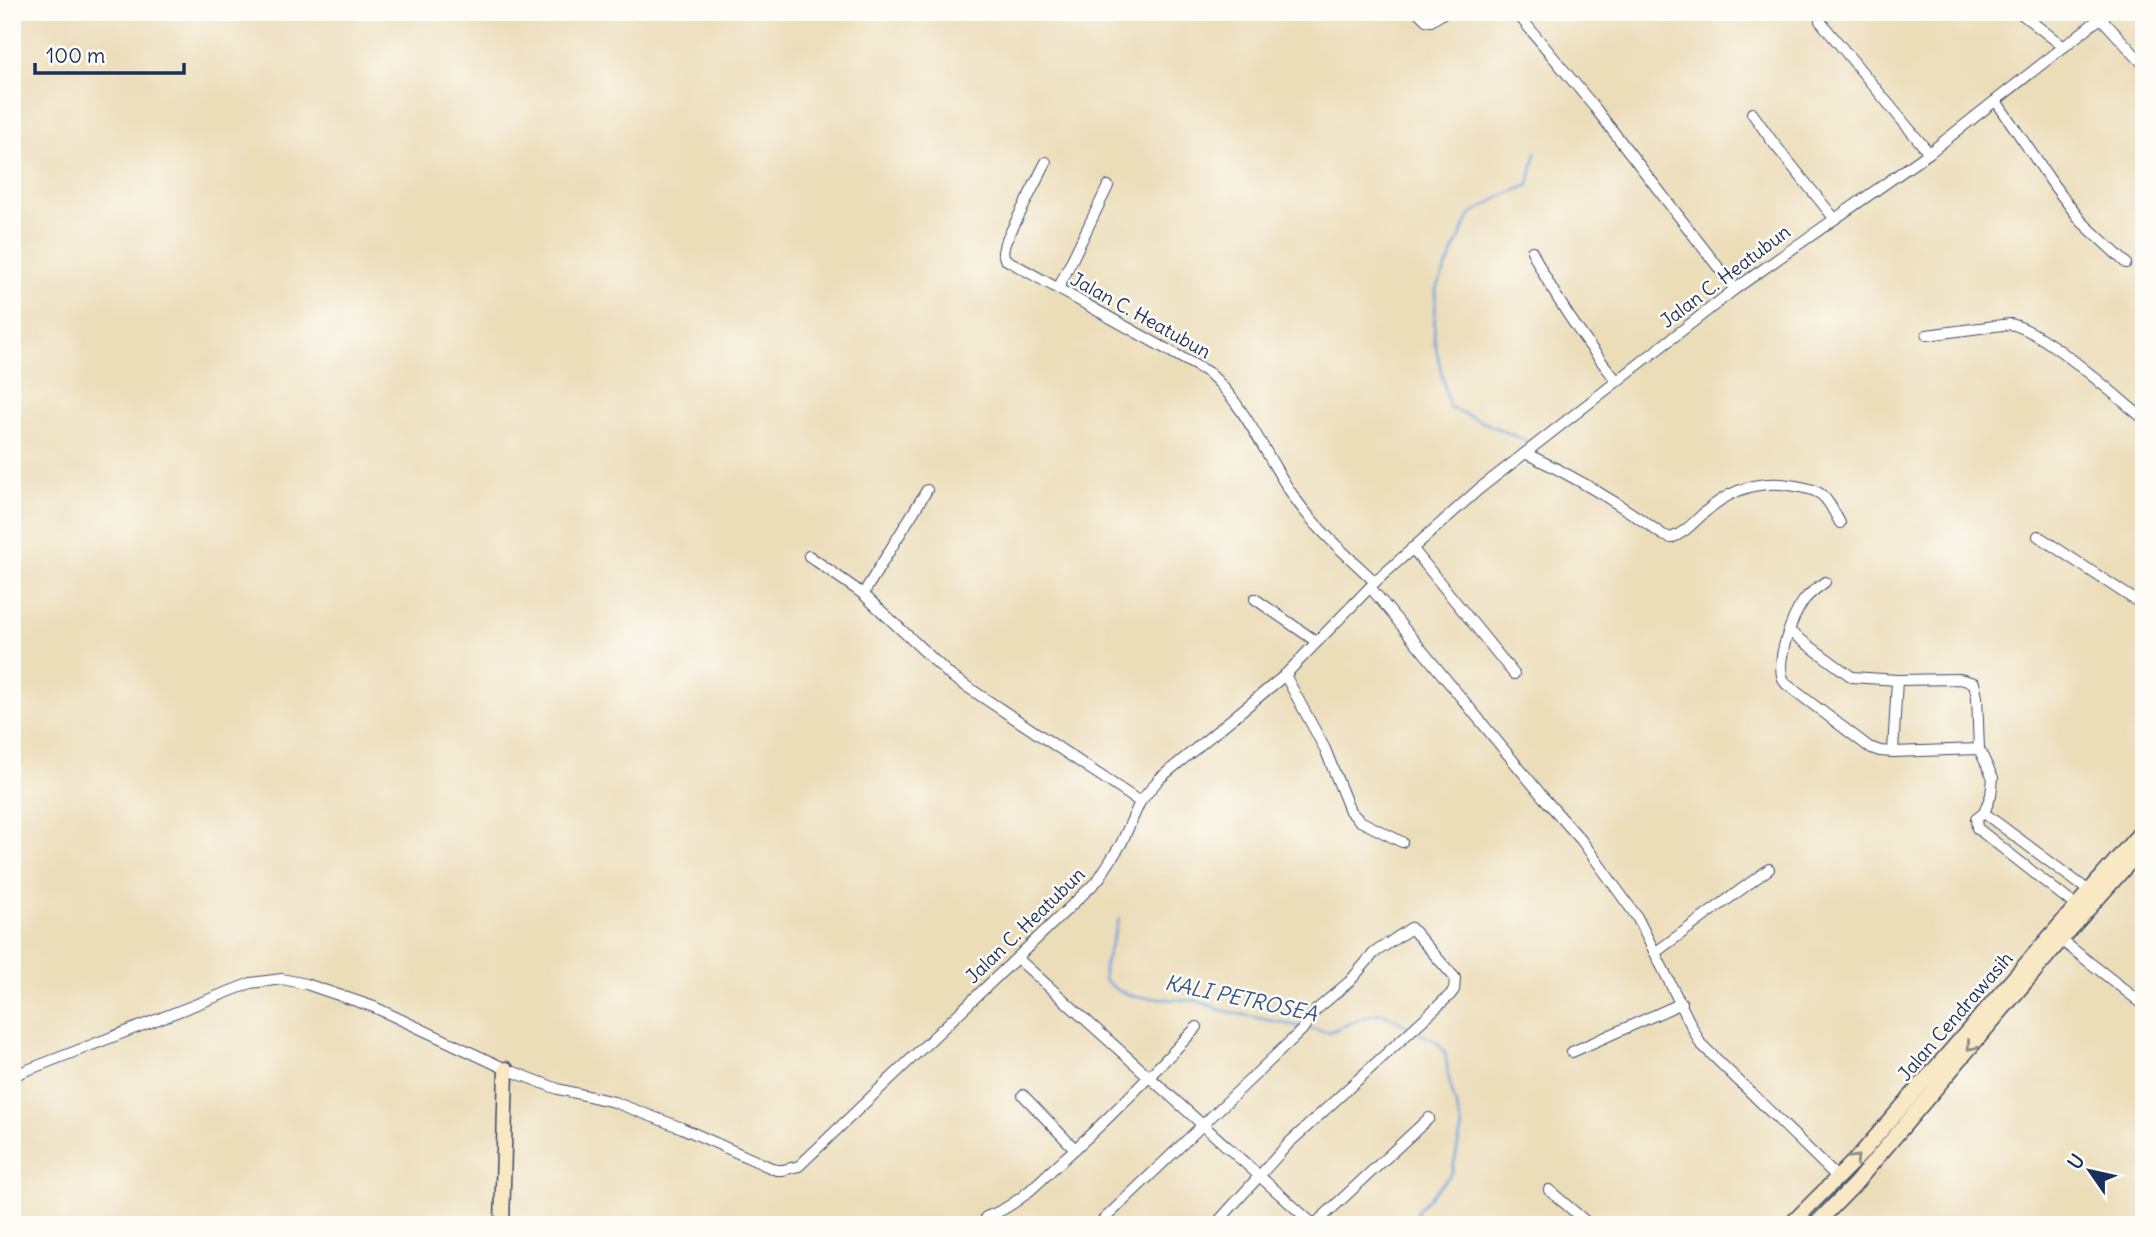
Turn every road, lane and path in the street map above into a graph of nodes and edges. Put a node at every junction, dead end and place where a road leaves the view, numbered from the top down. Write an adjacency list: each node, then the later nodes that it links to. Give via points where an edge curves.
1 (1418, 12): 2 (street, via 1431,21)
2 (1445, 12)
3 (1516, 12): 18 (street)
4 (2019, 12): 7 (street)
5 (2105, 15): 7 (street, Jalan C. Heatubun); 8 (street)
6 (1820, 22): 11 (street)
7 (2064, 47): 9 (street, Jalan C. Heatubun)
8 (2144, 65)
9 (1996, 101): 11 (street, Jalan C. Heatubun); 16 (street, via 2082,222)
10 (1752, 113): 14 (street)
11 (1929, 153): 14 (street, Jalan C. Heatubun)
12 (1046, 162): 17 (street, Jalan C. Heatubun, via 1003,252 1005,259)
13 (1108, 186): 17 (street)
14 (1834, 218): 18 (street, Jalan C. Heatubun)
15 (1532, 251): 20 (street, via 1557,299)
16 (2126, 263)
17 (1058, 289): 29 (street, Jalan C. Heatubun, via 1215,379 1244,416 1294,498)
18 (1735, 289): 20 (street, Jalan C. Heatubun)
19 (1927, 335): 21 (street, via 2020,326)
20 (1616, 380): 22 (street, Jalan C. Heatubun)
21 (2144, 419)
22 (1525, 453): 24 (street, via 1571,475 1671,538 1745,487 1762,483 1814,488 1829,502); 26 (street, Jalan C. Heatubun)
23 (927, 490): 30 (street)
24 (1840, 523)
25 (2038, 536): 32 (street)
26 (1412, 548): 29 (street, Jalan C. Heatubun); 35 (street)
27 (809, 556): 30 (street)
28 (1825, 582): 33 (street, via 1804,601)
29 (1372, 585): 34 (street, Jalan C. Heatubun); 49 (street, via 1582,841 1637,917)
30 (863, 594): 40 (street, via 951,676)
31 (1255, 600): 34 (street)
32 (2144, 606)
33 (1789, 631): 37 (street, via 1852,677); 39 (street, via 1783,680 1869,747)
34 (1317, 642): 36 (street, Jalan C. Heatubun)
35 (1514, 674)
36 (1285, 675): 40 (street, Jalan C. Heatubun, via 1183,757); 43 (street, via 1325,748 1350,811)
37 (1897, 680): 38 (street, via 1972,681); 39 (street)
38 (1979, 749): 39 (street); 41 (street, via 1993,778)
39 (1893, 752)
40 (1140, 802): 50 (street, Jalan C. Heatubun, via 1098,880)
41 (1984, 813): 46 (street); 47 (street, via 1976,819 1978,828)
42 (2144, 828): 46 (main road, Jalan Cendrawasih)
43 (1402, 842)
44 (2144, 846): 48 (main road, Jalan Cendrawasih)
45 (1769, 869): 49 (street)
46 (2089, 891): 47 (main road, Jalan Cendrawasih)
47 (2076, 906): 63 (main road, Jalan Cendrawasih, one-way to 47)
48 (2061, 940): 52 (street); 73 (main road, Jalan Cendrawasih, one-way to 73)
49 (1656, 952): 51 (street)
50 (1017, 958): 55 (street, Jalan C. Heatubun, via 799,1166 783,1170 614,1102 558,1089); 56 (street)
51 (1682, 1003): 54 (street); 63 (street, via 1700,1043)
52 (2144, 1005)
53 (1197, 1027): 56 (street)
54 (1573, 1052)
55 (506, 1069): 57 (street, Jalan C. Heatubun, via 374,1007 282,979 251,983); 67 (main road)
56 (1150, 1075): 60 (street); 61 (street)
57 (12, 1076)
58 (1023, 1095): 61 (street)
59 (1429, 1118): 70 (street)
60 (1202, 1125): 62 (street); 62 (street, via 1379,949 1411,928 1419,934 1455,978 1454,990); 68 (street)
61 (1075, 1149): 65 (street, via 1012,1206)
62 (1258, 1175): 66 (street); 69 (street)
63 (1837, 1177): 72 (main road, Jalan Cendrawasih)
64 (1549, 1190): 71 (street)
65 (986, 1217)
66 (1300, 1221): 70 (street)
67 (502, 1225)
68 (1098, 1225)
69 (1215, 1225)
70 (1314, 1225)
71 (1590, 1225)
72 (1790, 1225)
73 (1815, 1225)

